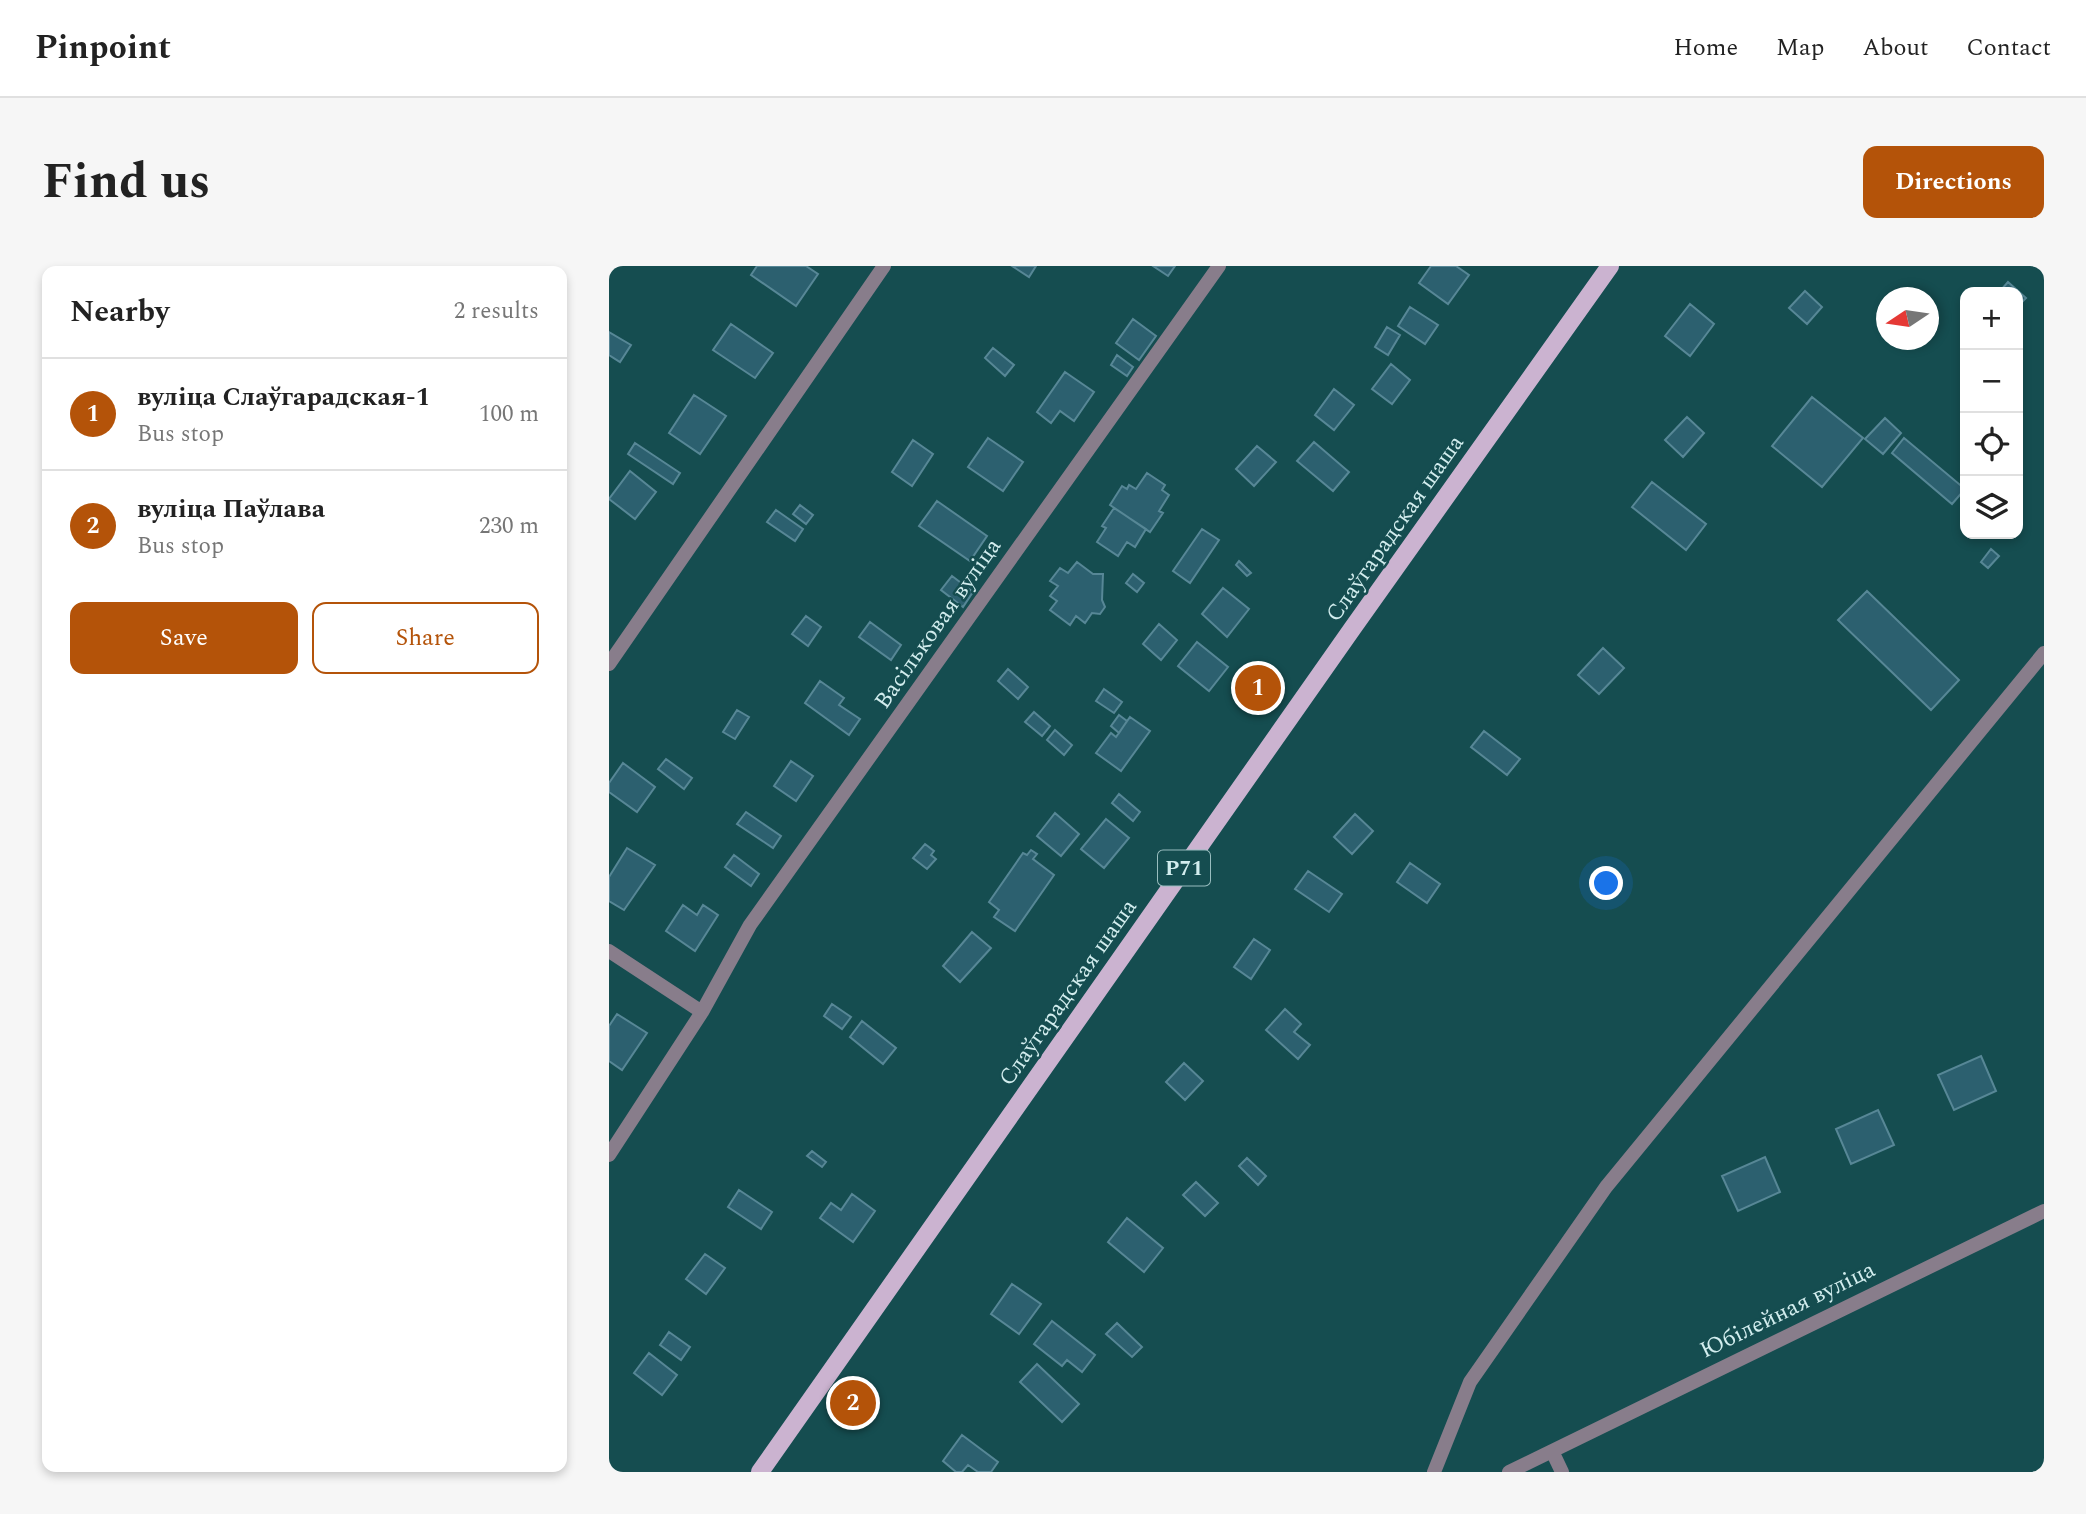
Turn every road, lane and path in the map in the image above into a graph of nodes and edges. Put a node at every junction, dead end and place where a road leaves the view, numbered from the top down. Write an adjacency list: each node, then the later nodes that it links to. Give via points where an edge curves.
1 (884, 266): 5 (street)
2 (1219, 266): 7 (street, Васільковая вуліца, via 750,925)
3 (1610, 266): 11 (main road, Слаўгарадская шаша / Р71)
4 (2044, 653): 12 (street, via 1606,1187 1470,1382)
5 (609, 664)
6 (609, 951): 7 (street)
7 (702, 1012): 8 (street, Васільковая вуліца)
8 (609, 1155)
9 (2044, 1211): 10 (street, Юбілейная вуліца)
10 (1552, 1451): 13 (street, Юбілейная вуліца); 14 (street)
11 (761, 1472)
12 (1434, 1472)
13 (1509, 1472)
14 (1562, 1472)

